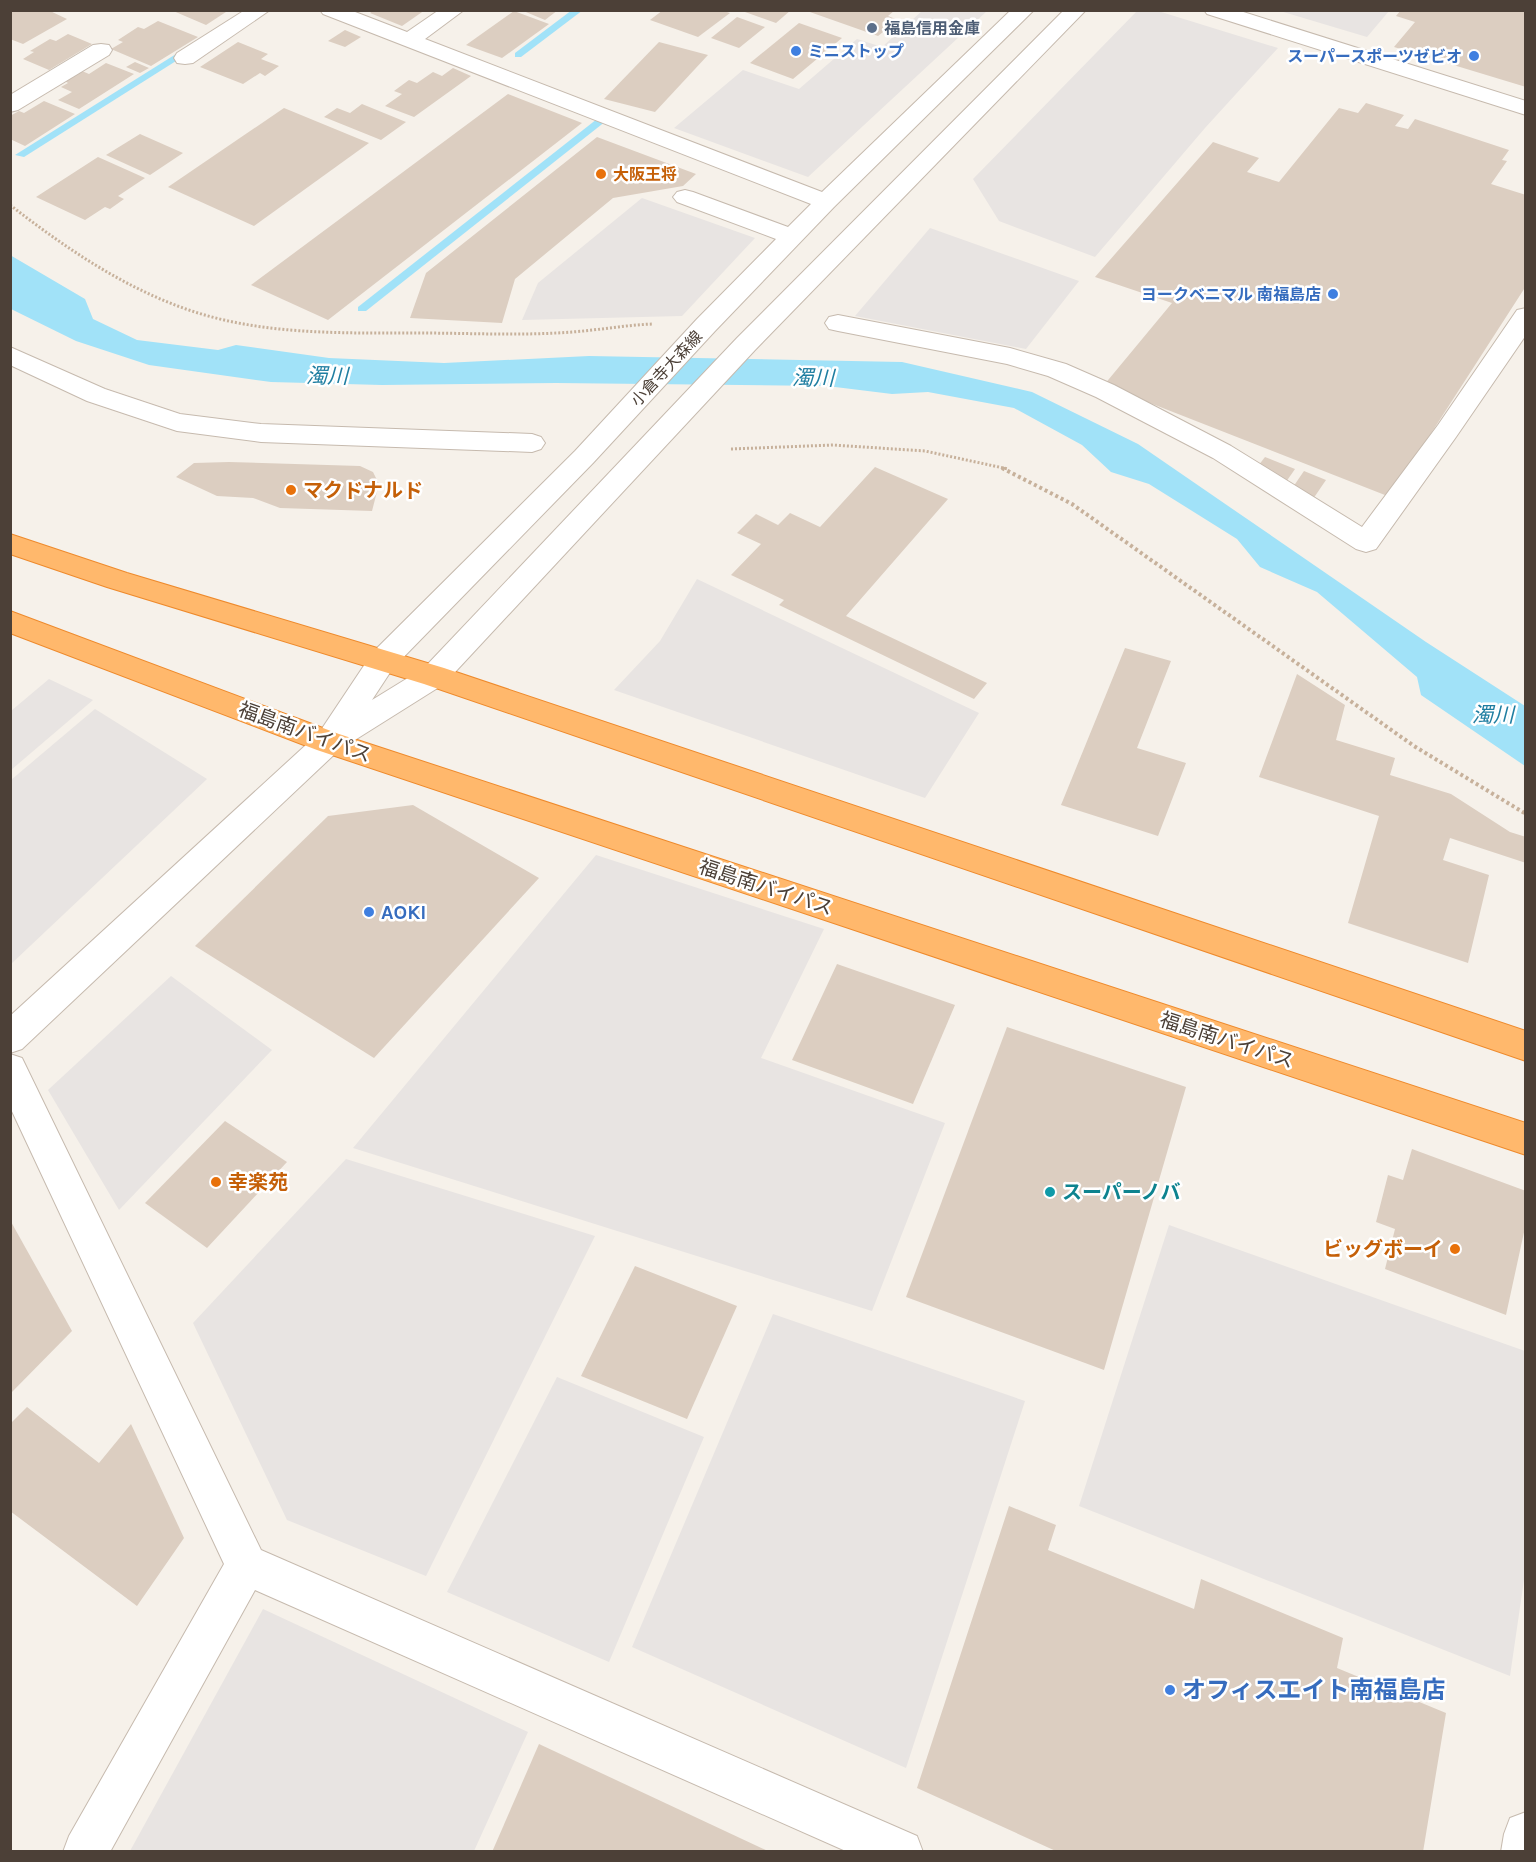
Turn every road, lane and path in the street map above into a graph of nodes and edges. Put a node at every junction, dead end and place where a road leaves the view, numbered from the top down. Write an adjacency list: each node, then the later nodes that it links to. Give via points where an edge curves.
1 (260, 10): 9 (street)
2 (330, 10): 7 (street)
3 (453, 10): 7 (street)
4 (1024, 10): 13 (street, 小倉寺大森線)
5 (1076, 10): 25 (street, via 746,344)
6 (1214, 10): 11 (street)
7 (409, 41): 13 (street)
8 (101, 50): 10 (street)
9 (185, 58)
10 (10, 105)
11 (1526, 108)
12 (685, 196): 15 (street)
13 (826, 202): 15 (street, 小倉寺大森線)
14 (10, 205): 18 (path, via 123,281 225,321 271,329 478,334 572,332 646,324)
15 (792, 237): 18 (street, 小倉寺大森線)
16 (1526, 316): 17 (street, via 1366,542 1222,452 1067,375 1010,356)
17 (838, 323)
18 (702, 330): 24 (street, 小倉寺大森線, via 584,457)
19 (10, 355): 20 (street, via 96,395 177,422 261,433)
20 (532, 443)
21 (731, 448): 27 (path, via 833,445 925,451 1007,469 1072,504 1142,550 1414,746)
22 (10, 544): 24 (highway)
23 (10, 621): 26 (highway, 福島南バイパス)
24 (383, 660): 25 (highway); 26 (street, 小倉寺大森線)
25 (434, 676): 26 (street); 29 (highway)
26 (328, 742): 28 (street); 31 (highway, 福島南バイパス)
27 (1526, 813)
28 (10, 1038)
29 (1526, 1046)
30 (10, 1068): 32 (street)
31 (1526, 1139)
32 (246, 1565): 34 (street); 35 (street)
33 (1526, 1834): 36 (street)
34 (85, 1851)
35 (901, 1851)
36 (1523, 1851)

